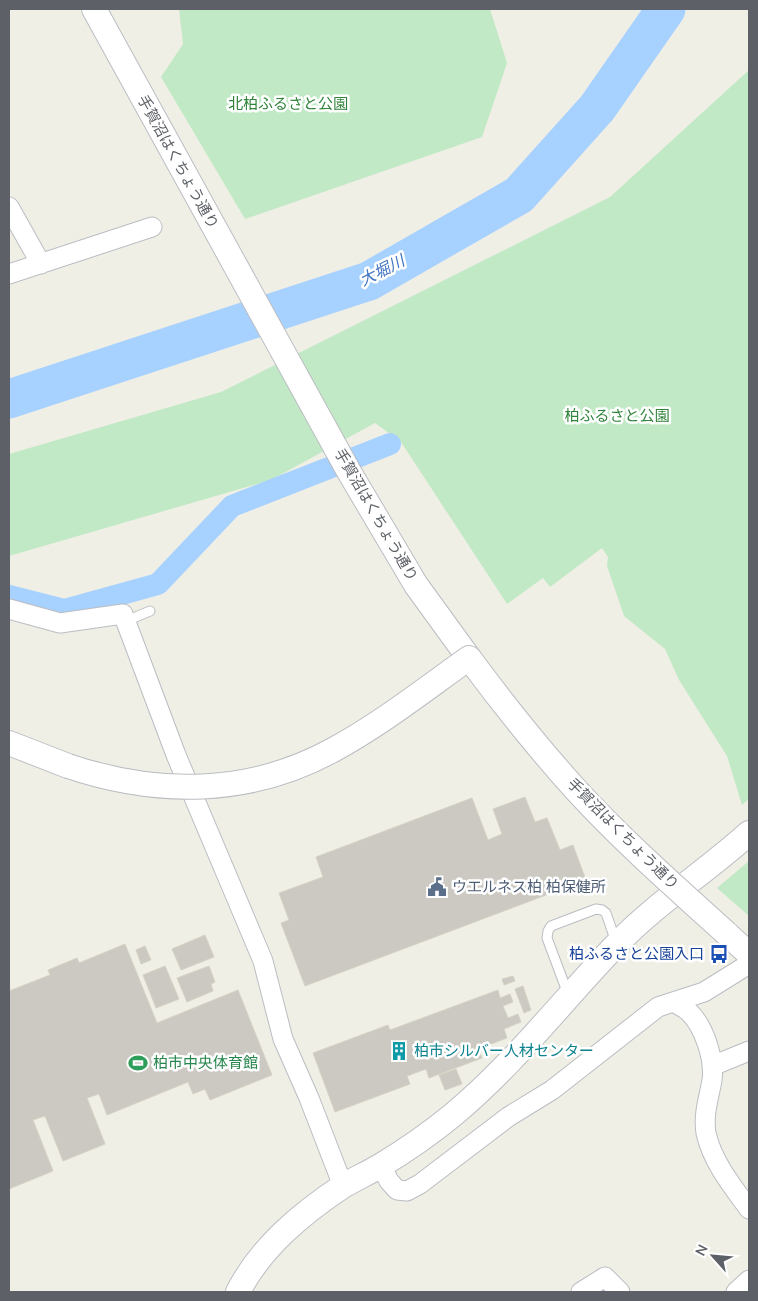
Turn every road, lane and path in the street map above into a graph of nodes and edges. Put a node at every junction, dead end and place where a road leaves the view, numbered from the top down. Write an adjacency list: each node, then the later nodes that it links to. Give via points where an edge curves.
1 (94, 9): 9 (street, 手賀沼はくちょう通り, via 383,530 416,585)
2 (9, 207): 4 (street)
3 (152, 227): 4 (street)
4 (41, 264): 5 (street)
5 (9, 274)
6 (9, 609): 8 (street, via 60,623 123,614)
7 (150, 611): 8 (lane)
8 (126, 621): 20 (street, via 176,755 263,961 283,1039)
9 (469, 658): 10 (street, bridge, via 361,735 304,765 247,782 181,787 123,782 100,777); 13 (street, 手賀沼はくちょう通り, bridge, via 578,791 660,874)
10 (9, 743)
11 (749, 833): 12 (street)
12 (616, 944): 15 (street); 15 (lane, via 606,913 602,910 596,909 551,926 547,938)
13 (749, 954)
14 (749, 964): 16 (street, via 704,992)
15 (569, 997): 19 (street, via 485,1087 438,1126)
16 (673, 1002): 18 (street, via 689,1012 702,1028); 19 (street, via 658,1007 552,1090 508,1117 420,1184 407,1191 397,1190)
17 (749, 1051): 18 (street)
18 (712, 1066): 21 (street, via 713,1078 705,1115 706,1132 712,1153)
19 (380, 1166): 20 (street)
20 (344, 1186): 23 (street, via 278,1236 256,1262)
21 (747, 1200)
22 (749, 1280): 26 (street)
23 (238, 1292)
24 (581, 1292): 25 (street, via 605,1277)
25 (620, 1292)
26 (736, 1292)

